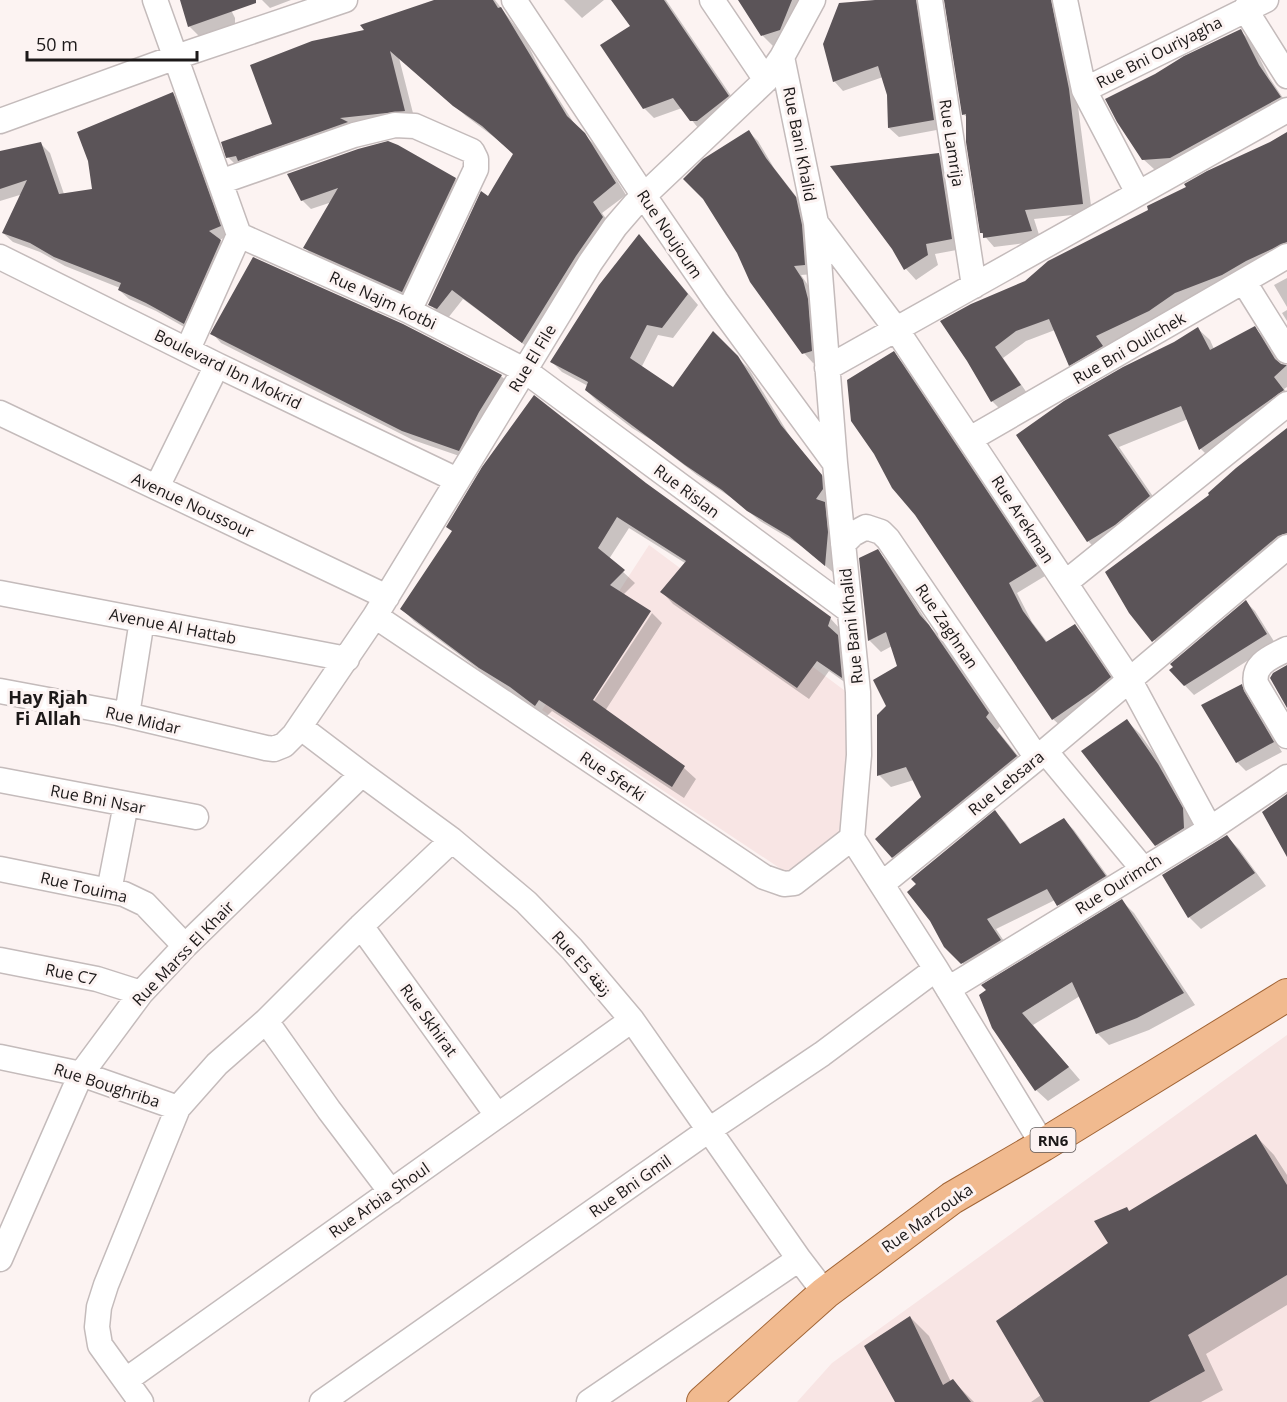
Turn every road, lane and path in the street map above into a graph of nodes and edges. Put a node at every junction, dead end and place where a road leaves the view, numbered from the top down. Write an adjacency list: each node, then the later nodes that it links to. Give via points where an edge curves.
1 (155, 0): 9 (street)
2 (345, 0): 9 (street)
3 (514, 0): 18 (street, Rue Noujoum)
4 (712, 0): 12 (street)
5 (813, 0): 10 (street, Rue El File)
6 (930, 0): 24 (street, Rue Lamrija)
7 (1065, 0): 13 (street)
8 (1256, 4): 11 (street); 13 (street, Rue Bni Ouriyagha)
9 (176, 57): 15 (street); 16 (street)
10 (782, 57): 12 (street, Rue El File); 19 (street, Rue Bani Khalid)
11 (1287, 76)
12 (766, 80): 18 (street, Rue El File)
13 (1084, 90): 17 (street)
14 (1287, 110): 17 (street)
15 (0, 121)
16 (220, 182): 20 (street); 25 (street, via 354,135 395,125 415,126 472,151 476,169)
17 (1138, 194): 24 (street)
18 (644, 196): 31 (street, Rue El File, via 623,216 595,256); 35 (street, Rue Noujoum)
19 (816, 223): 26 (street, Rue Arekman); 30 (street, Rue Bani Khalid)
20 (239, 234): 25 (street, Rue Najm Kotbi); 27 (street)
21 (1287, 256): 23 (street, Rue Bni Oulichek)
22 (0, 257): 27 (street, Boulevard Ibn Mokrid)
23 (1244, 282): 28 (street); 34 (street, Rue Bni Oulichek)
24 (974, 286): 26 (street)
25 (409, 311): 31 (street, Rue Najm Kotbi)
26 (896, 329): 30 (street); 34 (street, Rue Arekman)
27 (188, 349): 29 (street, Boulevard Ibn Mokrid)
28 (1287, 351)
29 (217, 365): 36 (street, Boulevard Ibn Mokrid); 37 (street)
30 (827, 368): 35 (street, Rue Bani Khalid)
31 (524, 370): 36 (street, Rue El File); 43 (street, Rue Rislan)
32 (1287, 404): 40 (street)
33 (0, 413): 37 (street, Avenue Noussour)
34 (970, 439): 40 (street, Rue Arekman)
35 (835, 463): 38 (street, Rue Bani Khalid)
36 (457, 480): 42 (street, Rue El File)
37 (157, 487): 42 (street, Avenue Noussour)
38 (843, 544): 43 (street, Rue Bani Khalid); 53 (street, Rue Zaghnan, via 866,527 888,539)
39 (1287, 547): 47 (street, Rue Lebsara)
40 (1065, 583): 47 (street, Rue Arekman)
41 (0, 593): 44 (street, Avenue Al Hattab)
42 (381, 607): 46 (street, Rue El File); 60 (street, Rue Sferki, via 764,877 794,883)
43 (850, 611): 60 (street, Rue Bani Khalid, via 859,755)
44 (142, 620): 46 (street, Avenue Al Hattab); 49 (street)
45 (1287, 649): 51 (street, via 1264,662 1254,675)
46 (347, 659): 50 (street, Rue El File)
47 (1129, 679): 53 (street, Rue Lebsara); 59 (street, Rue Arekman)
48 (0, 691): 49 (street, Rue Midar)
49 (127, 715): 52 (street, Rue Midar, via 266,748)
50 (300, 727): 52 (street, Rue El File); 54 (street, Rue E5 زنقة)
51 (1287, 736)
52 (284, 745)
53 (1041, 754): 63 (street); 64 (street, Rue Lebsara)
54 (362, 774): 61 (street, Rue E5 زنقة); 67 (street, Rue Marss El Khair)
55 (1287, 777): 59 (street, Rue Ourimch)
56 (0, 780): 57 (street, Rue Bni Nsar)
57 (126, 804): 58 (street, Rue Bni Nsar); 65 (street)
58 (196, 817)
59 (1210, 828): 63 (street, Rue Ourimch)
60 (852, 838): 64 (street)
61 (452, 840): 66 (street); 72 (street, Rue E5 زنقة, via 526,902)
62 (0, 869): 65 (street, Rue Touima)
63 (1143, 869): 69 (street, Rue Ourimch)
64 (882, 884): 69 (street)
65 (109, 891): 67 (street, Rue Touima, via 145,904)
66 (361, 926): 73 (street); 77 (street, Rue Skhirat)
67 (185, 946): 70 (street, Rue Marss El Khair)
68 (0, 960): 70 (street, Rue C7, via 97,979)
69 (942, 979): 78 (street, Rue Bni Gmil); 79 (street)
70 (141, 993): 75 (street, Rue Marss El Khair)
71 (1287, 995): 79 (main road, Rue Marzouka / RN6)
72 (632, 1020): 77 (street, Rue Arbia Shoul); 78 (street, Rue E5 زنقة)
73 (266, 1021): 76 (street, via 217,1064); 80 (street)
74 (2, 1061): 75 (street, Rue Boughriba)
75 (81, 1074): 76 (street, Rue Boughriba); 81 (street, Rue Marss El Khair)
76 (178, 1108): 84 (street, via 99,1307 100,1346)
77 (497, 1115): 80 (street, Rue Arbia Shoul)
78 (709, 1130): 82 (street, Rue E5 زنقة); 86 (street, Rue Bni Gmil)
79 (1044, 1145): 83 (main road, Rue Marzouka / RN6, via 952,1198)
80 (392, 1192): 84 (street, Rue Arbia Shoul)
81 (0, 1259)
82 (799, 1259): 83 (street); 87 (street)
83 (825, 1293): 88 (main road, RN6)
84 (126, 1380): 85 (street)
85 (141, 1402)
86 (322, 1402)
87 (589, 1402)
88 (703, 1402)

